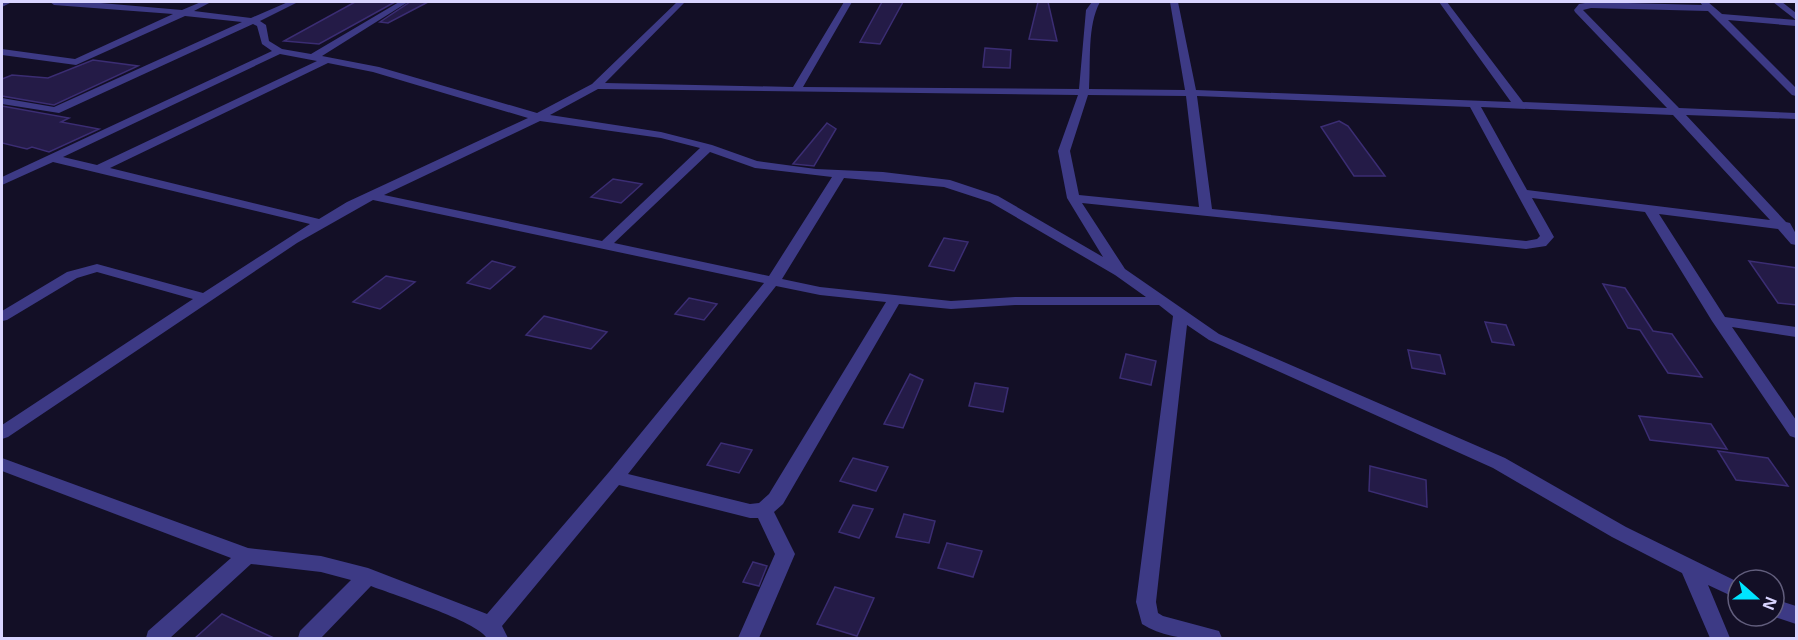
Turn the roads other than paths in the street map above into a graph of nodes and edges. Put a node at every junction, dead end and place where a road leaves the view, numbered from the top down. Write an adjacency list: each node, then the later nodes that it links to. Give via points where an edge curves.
1 (9, 2): 13 (street)
2 (54, 2): 3 (street)
3 (75, 2): 15 (street)
4 (207, 2): 15 (street)
5 (294, 2): 18 (street)
6 (404, 2): 22 (street)
7 (681, 2): 24 (street)
8 (848, 2): 25 (street)
9 (1096, 2): 26 (street, via 1090,10 1087,31)
10 (1174, 2): 27 (street)
11 (1443, 2): 31 (street)
12 (1777, 2): 17 (street)
13 (2, 4)
14 (1708, 5): 16 (street); 32 (street, via 1591,5 1578,10)
15 (185, 12): 18 (street); 21 (street, via 76,62)
16 (1721, 17): 19 (street); 28 (street)
17 (1797, 17)
18 (253, 21): 20 (street, via 261,25 265,42); 29 (street, via 55,111)
19 (1797, 23)
20 (279, 51): 22 (street); 36 (street)
21 (2, 52)
22 (312, 58): 23 (street)
23 (329, 59): 34 (street); 37 (street)
24 (596, 86): 25 (street); 34 (street)
25 (796, 90): 26 (street)
26 (1084, 93): 27 (street); 42 (street, via 1064,151)
27 (1191, 93): 30 (street); 44 (street)
28 (1797, 93)
29 (2, 101)
30 (1474, 105): 31 (street); 40 (street)
31 (1520, 105): 32 (street)
32 (1675, 110): 33 (street); 46 (street)
33 (1797, 116)
34 (538, 117): 35 (street, via 662,135); 41 (street)
35 (708, 147): 38 (street, via 755,164); 49 (street)
36 (52, 158): 37 (street); 39 (street)
37 (97, 170): 45 (street)
38 (840, 174): 50 (street, via 946,183 994,199); 51 (street)
39 (2, 180)
40 (1524, 193): 43 (street); 44 (street, via 1546,237 1541,243 1526,245)
41 (371, 196): 45 (street); 49 (street)
42 (1073, 198): 44 (street); 50 (street)
43 (1649, 208): 46 (street); 57 (street)
44 (1206, 212)
45 (321, 223): 52 (street)
46 (1783, 225): 47 (street); 48 (street)
47 (1797, 227)
48 (1797, 241)
49 (605, 245): 51 (street)
50 (1120, 272): 54 (street)
51 (773, 281): 53 (street, via 820,291); 62 (street)
52 (205, 297): 56 (street, via 97,268 72,275); 60 (street)
53 (895, 299): 54 (street, via 951,305); 63 (street, via 776,500)
54 (1162, 301): 55 (street)
55 (1181, 314): 65 (street, via 1214,336 1499,463 1619,532); 72 (street, via 1146,602 1149,618 1159,625)
56 (2, 317)
57 (1720, 321): 58 (street); 59 (street)
58 (1797, 332)
59 (1797, 432)
60 (2, 433)
61 (2, 464): 64 (street)
62 (615, 477): 63 (street, via 750,511); 68 (street)
63 (764, 510): 71 (street, via 785,554)
64 (247, 556): 66 (street, via 321,564); 69 (street)
65 (1690, 567): 67 (street); 73 (street)
66 (368, 576): 68 (street); 70 (street)
67 (1726, 585)
68 (492, 633)
69 (156, 639)
70 (308, 639)
71 (749, 639)
72 (1210, 639)
73 (1720, 639)

